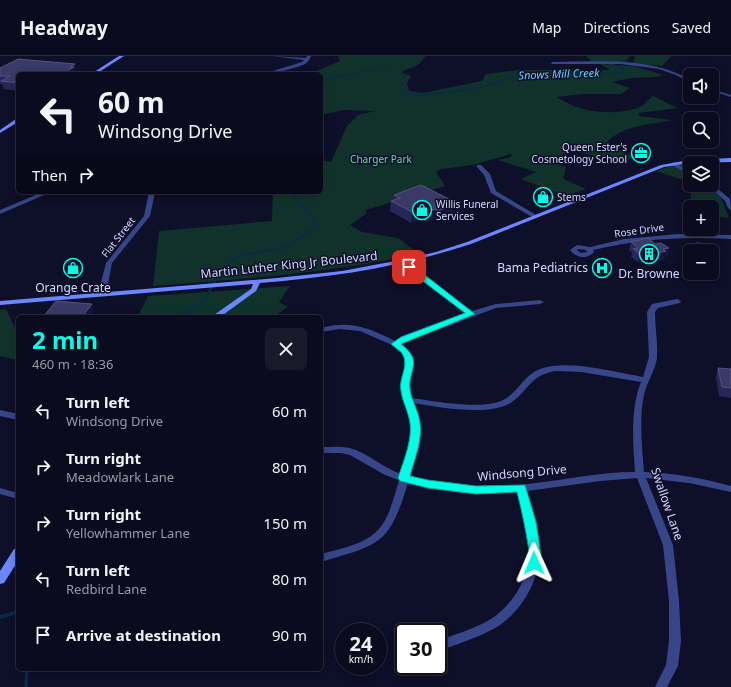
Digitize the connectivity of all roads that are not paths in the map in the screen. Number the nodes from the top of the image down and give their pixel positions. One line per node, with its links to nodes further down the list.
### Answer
1 (122, 56): 5 (main road)
2 (274, 56): 3 (street)
3 (308, 57): 6 (street)
4 (552, 63): 7 (street)
5 (96, 72)
6 (271, 72)
7 (683, 78)
8 (719, 92): 9 (street)
9 (731, 96)
10 (16, 121): 11 (main road)
11 (0, 132)
12 (731, 160): 13 (main road, Martin Luther King Jr Boulevard)
13 (674, 164): 15 (street); 21 (main road, Martin Luther King Jr Boulevard)
14 (480, 166): 21 (street)
15 (683, 169)
16 (719, 192): 19 (street)
17 (43, 194): 20 (street)
18 (152, 194): 32 (street, Flat Street)
19 (731, 208)
20 (0, 212)
21 (534, 216): 28 (main road, Martin Luther King Jr Boulevard)
22 (683, 236): 27 (street, Rose Drive)
23 (692, 236): 26 (street, Rose Drive)
24 (713, 236): 25 (street, Rose Drive)
25 (731, 238)
26 (731, 243)
27 (590, 249)
28 (404, 262): 29 (main road, Martin Luther King Jr Boulevard); 36 (street)
29 (286, 278): 30 (main road, Martin Luther King Jr Boulevard); 31 (main road)
30 (258, 281): 31 (main road); 32 (main road, Martin Luther King Jr Boulevard)
31 (254, 290): 37 (main road)
32 (102, 294): 35 (main road, Martin Luther King Jr Boulevard)
33 (677, 301): 40 (street, Swallow Lane)
34 (540, 302): 36 (street)
35 (0, 303)
36 (471, 314): 39 (street)
37 (218, 315)
38 (323, 330): 39 (street)
39 (396, 344): 41 (street)
40 (645, 380): 41 (street); 45 (street, Swallow Lane)
41 (408, 400): 46 (street)
42 (0, 413): 43 (street)
43 (16, 417)
44 (323, 450): 46 (street, Windsong Drive)
45 (640, 475): 47 (street, Windsong Drive); 48 (street, Windsong Drive); 55 (street, Swallow Lane)
46 (404, 478): 47 (street, Windsong Drive); 52 (street)
47 (521, 488): 54 (street)
48 (731, 488)
49 (0, 491): 50 (street)
50 (16, 495)
51 (16, 555): 53 (main road)
52 (323, 557)
53 (0, 580)
54 (447, 643)
55 (661, 687)

